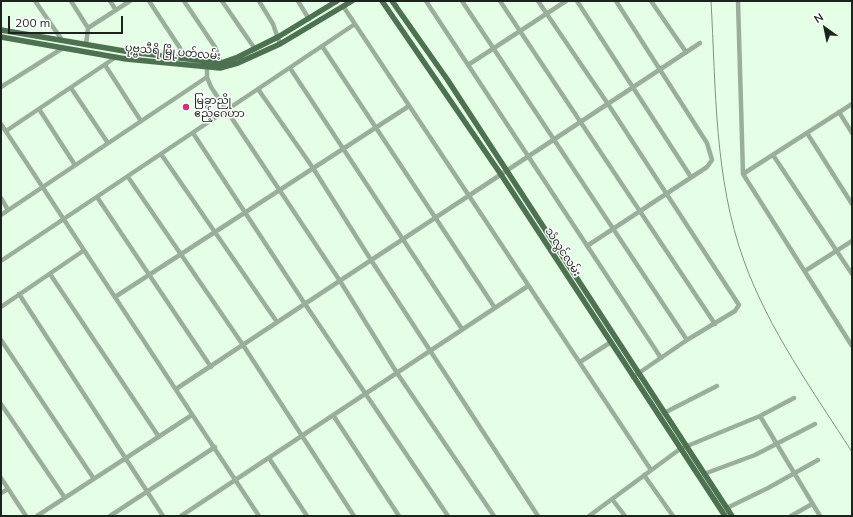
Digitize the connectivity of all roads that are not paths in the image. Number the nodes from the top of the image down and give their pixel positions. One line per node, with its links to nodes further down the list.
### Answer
1 (35, 1): 33 (street)
2 (71, 1): 28 (street)
3 (110, 1): 24 (street)
4 (130, 1): 24 (street)
5 (149, 1): 44 (street)
6 (184, 1): 46 (street)
7 (222, 1): 39 (street)
8 (259, 1): 32 (street)
9 (298, 1): 26 (street)
10 (337, 1): 26 (main road, ပုဗ္ဗသီရိ မြို့ပတ်လမ်း)
11 (352, 1): 23 (main road, ပုဗ္ဗသီရိ မြို့ပတ်လမ်း)
12 (382, 1): 80 (main road, သံလွင်လမ်း)
13 (392, 1): 79 (main road, သံလွင်လမ်း)
14 (426, 1): 48 (street)
15 (462, 1): 40 (street)
16 (500, 1): 30 (street)
17 (538, 1): 25 (street)
18 (566, 1): 25 (street)
19 (577, 1): 53 (street)
20 (616, 1): 51 (street)
21 (651, 1): 42 (street)
22 (738, 1): 81 (street)
23 (343, 6): 27 (street); 35 (main road, ပုဗ္ဗသီရိ မြို့ပတ်လမ်း)
24 (116, 10): 28 (street)
25 (547, 15): 30 (street); 57 (street)
26 (309, 18): 32 (main road, ပုဗ္ဗသီရိ မြို့ပတ်လမ်း)
27 (355, 24): 37 (street); 59 (street)
28 (88, 28): 36 (street)
29 (1, 30): 33 (main road, ပုဗ္ဗသီရိ မြို့ပတ်လမ်း)
30 (520, 32): 40 (street); 64 (street)
31 (1, 37): 38 (main road, ပုဗ္ဗသီရိ မြို့ပတ်လမ်း)
32 (278, 38): 35 (street); 39 (main road, ပုဗ္ဗသီရိ မြို့ပတ်လမ်း)
33 (62, 40): 36 (main road, ပုဗ္ဗသီရိ မြို့ပတ်လမ်း)
34 (700, 43): 42 (street)
35 (280, 44): 49 (main road, ပုဗ္ဗသီရိ မြို့ပတ်လမ်း)
36 (86, 45): 41 (main road, ပုဗ္ဗသီရိ မြို့ပတ်လမ်း)
37 (322, 46): 50 (street); 66 (street)
38 (63, 48): 43 (main road, ပုဗ္ဗသီရိ မြို့ပတ်လမ်း); 54 (street)
39 (255, 49): 46 (main road, ပုဗ္ဗသီရိ မြို့ပတ်လမ်း)
40 (494, 49): 48 (street); 71 (street)
41 (126, 52): 44 (main road, ပုဗ္ဗသီရိ မြို့ပတ်လမ်း); 45 (main road)
42 (686, 52): 51 (street)
43 (116, 57): 45 (main road, ပုဗ္ဗသီရိ မြို့ပတ်လမ်း); 47 (street)
44 (179, 58): 46 (main road, ပုဗ္ဗသီရိ မြို့ပတ်လမ်း)
45 (126, 59): 49 (main road, ပုဗ္ဗသီရိ မြို့ပတ်လမ်း)
46 (221, 63)
47 (105, 65): 55 (street); 63 (street)
48 (468, 65): 76 (street)
49 (207, 68): 52 (street)
50 (290, 68): 56 (street); 73 (street)
51 (660, 69): 53 (street); 83 (street)
52 (207, 77): 61 (street); 63 (street)
53 (634, 86): 57 (street); 83 (street)
54 (1, 87)
55 (71, 88): 60 (street); 72 (street)
56 (258, 89): 61 (street); 78 (street)
57 (608, 104): 64 (street); 86 (street)
58 (852, 104): 62 (street)
59 (409, 106): 66 (street); 87 (street)
60 (39, 109): 67 (street); 77 (street)
61 (226, 110): 68 (street); 85 (street)
62 (839, 112): 69 (street); 70 (street)
63 (141, 122): 72 (street)
64 (579, 122): 71 (street); 93 (street)
65 (1, 124): 67 (street)
66 (375, 128): 73 (street); 95 (street)
67 (6, 131): 84 (street)
68 (193, 133): 74 (street); 92 (street)
69 (807, 133): 75 (street); 90 (street)
70 (852, 133)
71 (554, 139): 76 (street); 97 (street)
72 (108, 144): 77 (street)
73 (344, 148): 78 (street); 99 (street)
74 (161, 154): 82 (street); 98 (street)
75 (773, 155): 81 (street); 103 (street)
76 (528, 156): 79 (street); 101 (street)
77 (75, 165): 84 (street)
78 (313, 168): 85 (street); 105 (street)
79 (506, 170): 80 (street); 131 (main road, သံလွင်လမ်း)
80 (500, 173): 87 (street); 123 (main road, သံလွင်လမ်း)
81 (743, 174): 107 (street)
82 (128, 176): 88 (street); 104 (street)
83 (691, 177): 86 (street)
84 (42, 188): 91 (street); 96 (street)
85 (280, 190): 92 (street); 111 (street)
86 (667, 194): 93 (street); 119 (street)
87 (469, 196): 95 (street); 112 (street)
88 (97, 197): 96 (street); 110 (street)
89 (1, 198): 91 (street)
90 (852, 204)
91 (8, 210): 94 (street)
92 (245, 212): 98 (street); 115 (street)
93 (639, 212): 97 (street); 119 (street)
94 (1, 214)
95 (436, 217): 99 (street); 117 (street)
96 (63, 220): 102 (street); 106 (street)
97 (614, 230): 101 (street); 122 (street)
98 (214, 232): 104 (street); 118 (street)
99 (404, 238): 105 (street); 120 (street)
100 (852, 240): 103 (street)
101 (587, 246): 127 (street)
102 (83, 251): 108 (street); 114 (street)
103 (837, 251): 107 (street); 109 (street)
104 (180, 254): 110 (street); 124 (street)
105 (371, 260): 111 (street); 126 (street)
106 (1, 261)
107 (805, 270): 125 (street)
108 (50, 274): 113 (street); 144 (street)
109 (852, 274)
110 (149, 275): 114 (street); 129 (street)
111 (340, 281): 115 (street); 130 (street)
112 (528, 286): 117 (street); 128 (street)
113 (20, 294): 116 (street); 150 (street)
114 (115, 297): 134 (street)
115 (305, 304): 118 (street); 135 (street)
116 (1, 307)
117 (495, 308): 120 (street)
118 (277, 322): 124 (street)
119 (715, 324): 122 (street)
120 (462, 329): 126 (street)
121 (1, 340): 157 (street)
122 (687, 340): 127 (street)
123 (611, 342): 128 (street); 132 (main road, သံလွင်လမ်း)
124 (243, 345): 129 (street); 143 (street)
125 (852, 346)
126 (430, 351): 130 (street); 177 (street)
127 (661, 358): 131 (street)
128 (580, 362): 152 (street)
129 (211, 366): 134 (street)
130 (397, 373): 135 (street); 176 (street)
131 (638, 373): 132 (street); 138 (main road, သံလွင်လမ်း)
132 (633, 377): 148 (main road, သံလွင်လမ်း)
133 (717, 386): 138 (street)
134 (176, 389): 139 (street)
135 (365, 394): 140 (street); 175 (street)
136 (794, 398): 141 (street)
137 (1, 404): 162 (street)
138 (664, 413): 147 (main road, သံလွင်လမ်း)
139 (192, 415): 144 (street); 146 (street)
140 (332, 415): 143 (street); 174 (street)
141 (760, 416): 145 (street); 147 (street)
142 (814, 424): 145 (street)
143 (301, 436): 149 (street); 173 (street)
144 (159, 437): 150 (street)
145 (776, 444): 153 (street); 154 (street)
146 (215, 447): 158 (street); 160 (street)
147 (687, 447): 148 (street); 154 (main road, သံလွင်လမ်း)
148 (680, 449): 152 (street); 181 (main road, သံလွင်လမ်း)
149 (269, 458): 158 (street); 172 (street)
150 (126, 459): 157 (street); 160 (street)
151 (818, 460): 153 (street)
152 (651, 470): 155 (street)
153 (794, 472): 164 (street); 165 (street)
154 (704, 474): 165 (main road, သံလွင်လမ်း)
155 (644, 475): 163 (street); 180 (street)
156 (1, 478): 159 (street)
157 (94, 479): 162 (street)
158 (235, 480): 170 (street); 171 (street)
159 (8, 489): 161 (street); 166 (street)
160 (147, 492): 168 (street); 169 (street)
161 (1, 494)
162 (65, 498): 167 (street)
163 (612, 499): 178 (street); 179 (street)
164 (812, 504): 183 (street); 184 (street)
165 (727, 508): 182 (main road, သံလွင်လမ်း)
166 (26, 516)
167 (37, 516)
168 (110, 516)
169 (163, 516)
170 (181, 516)
171 (259, 516)
172 (307, 516)
173 (354, 516)
174 (400, 516)
175 (448, 516)
176 (494, 516)
177 (538, 516)
178 (589, 516)
179 (624, 516)
180 (673, 516)
181 (725, 516)
182 (732, 516)
183 (792, 516)
184 (820, 516)

